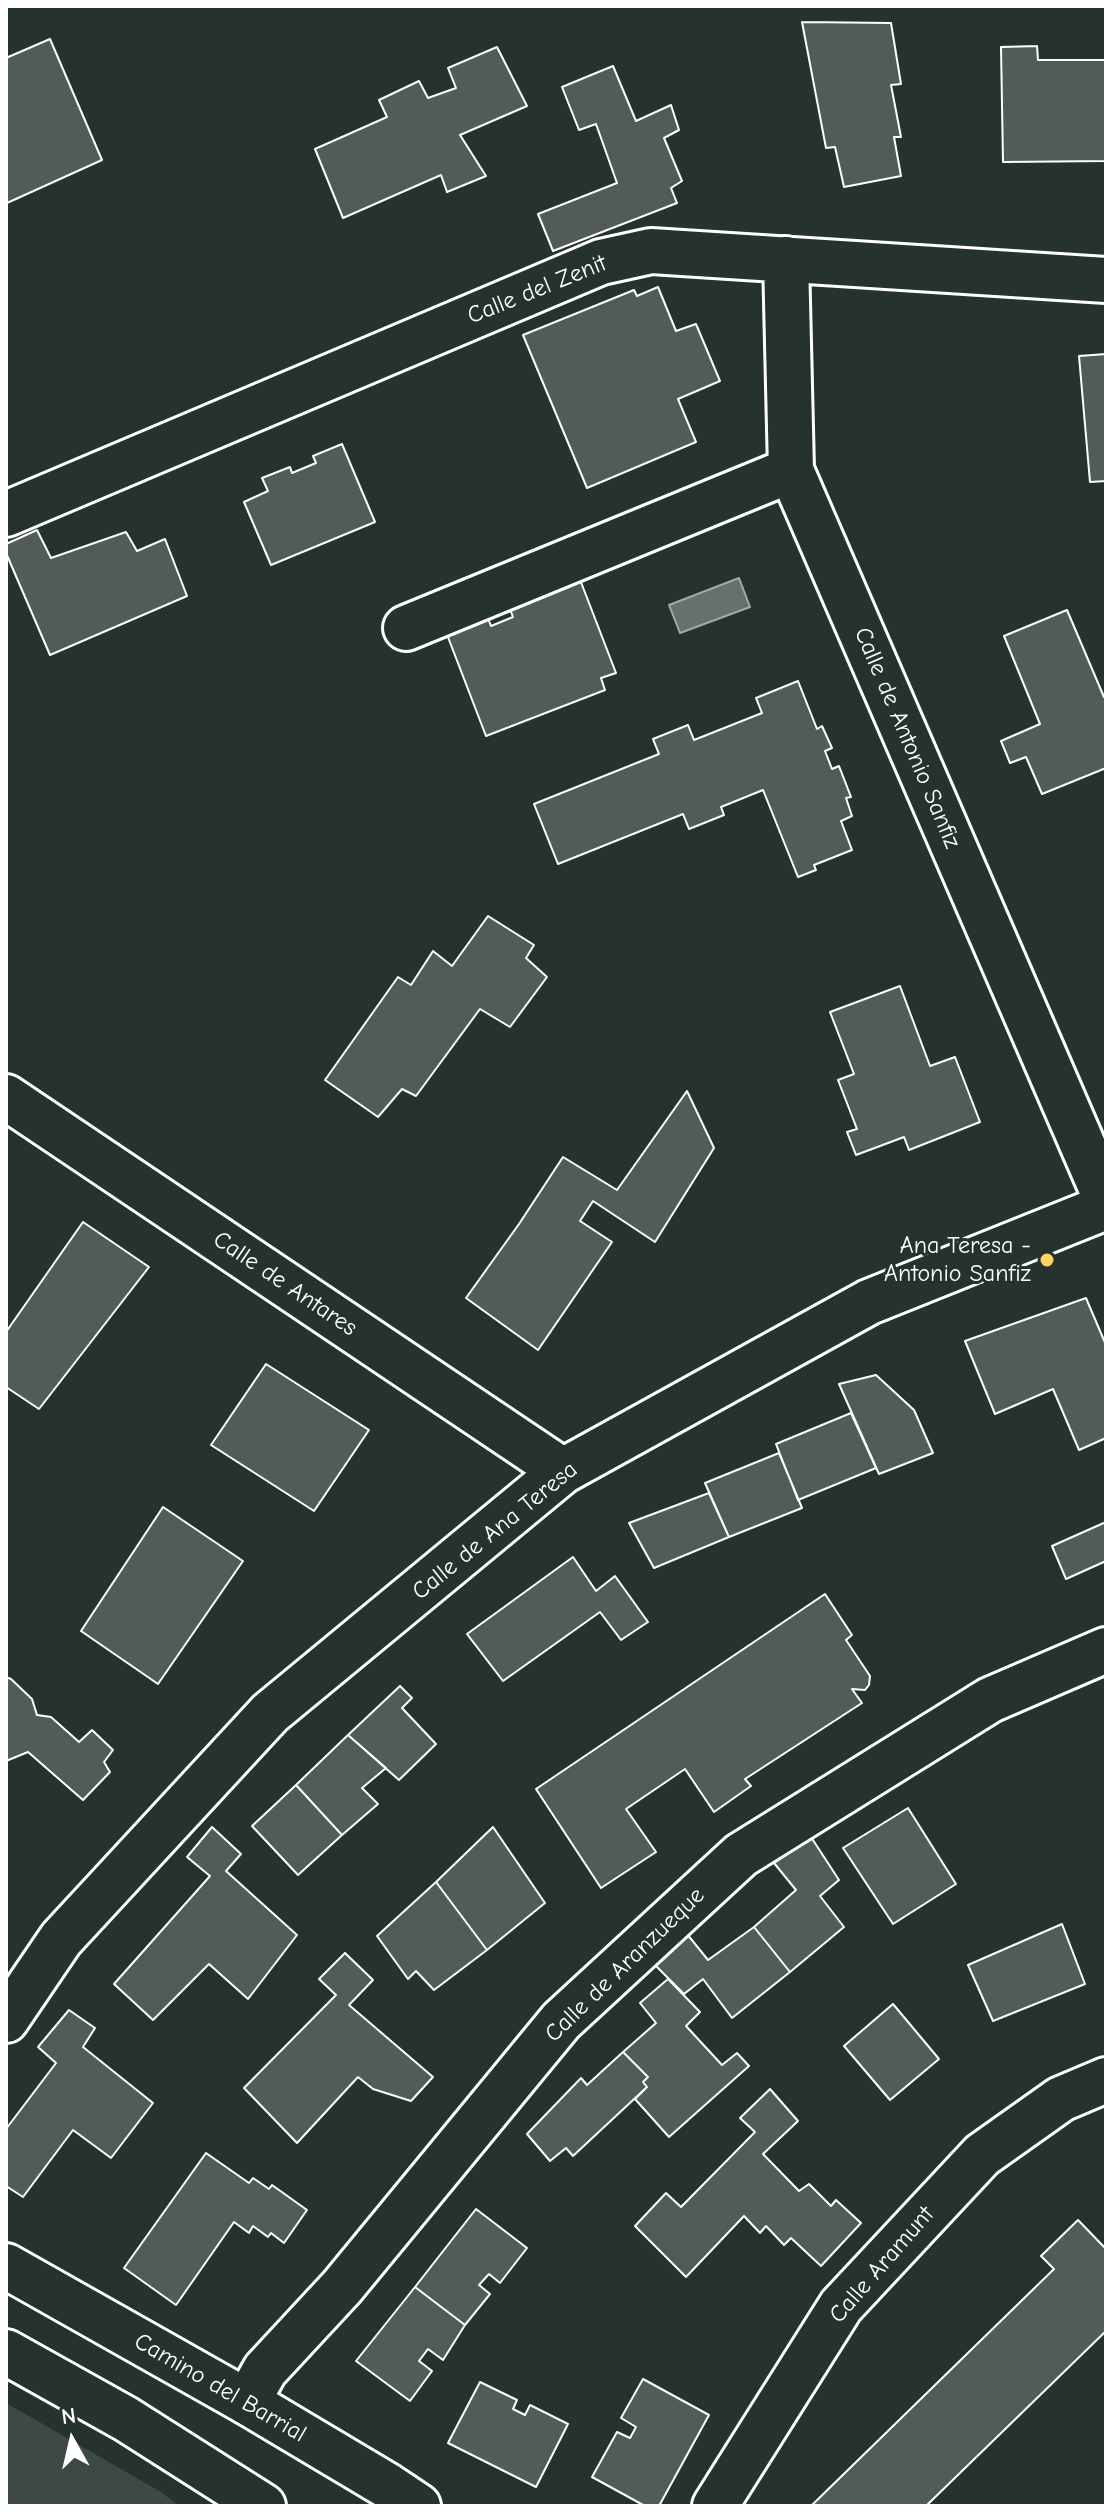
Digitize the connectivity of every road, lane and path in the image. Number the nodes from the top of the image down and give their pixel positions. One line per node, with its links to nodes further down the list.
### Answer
1 (786, 259): 2 (street, Calle del Zenit); 3 (street, Calle de Antonio Sanfiz); 4 (street, Calle del Zenit)
2 (1106, 280)
3 (791, 470): 5 (street); 7 (street, Calle de Antonio Sanfiz)
4 (6, 514)
5 (406, 628)
6 (6, 1097): 9 (street, Calle de Antares)
7 (1106, 1199)
8 (1106, 1207): 9 (street, Calle de Ana Teresa)
9 (563, 1471): 11 (street, Calle de Ana Teresa)
10 (1106, 1650): 15 (street, Calle de Aranzueque)
11 (6, 2020)
12 (1106, 2080): 19 (street, Calle Aramunt)
13 (6, 2266): 15 (street, Camino del Barrial)
14 (6, 2352): 17 (street)
15 (247, 2402): 16 (street, Camino del Barrial)
16 (403, 2496): 18 (street, Camino del Barrial)
17 (263, 2506)
18 (437, 2506)
19 (715, 2506)

